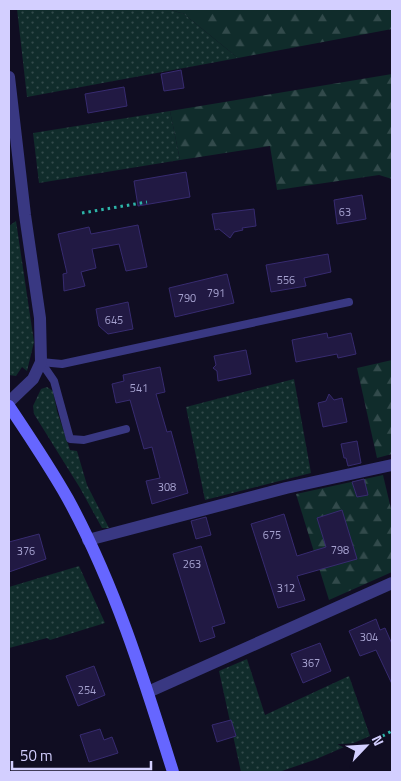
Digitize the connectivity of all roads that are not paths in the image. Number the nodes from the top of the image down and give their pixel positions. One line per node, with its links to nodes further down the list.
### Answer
1 (9, 77): 3 (street)
2 (349, 302): 3 (lane)
3 (40, 362): 4 (street); 5 (lane)
4 (9, 404): 7 (street)
5 (126, 429)
6 (392, 465): 7 (street)
7 (88, 540): 9 (street)
8 (392, 584): 9 (street)
9 (148, 692): 10 (street)
10 (174, 772)

